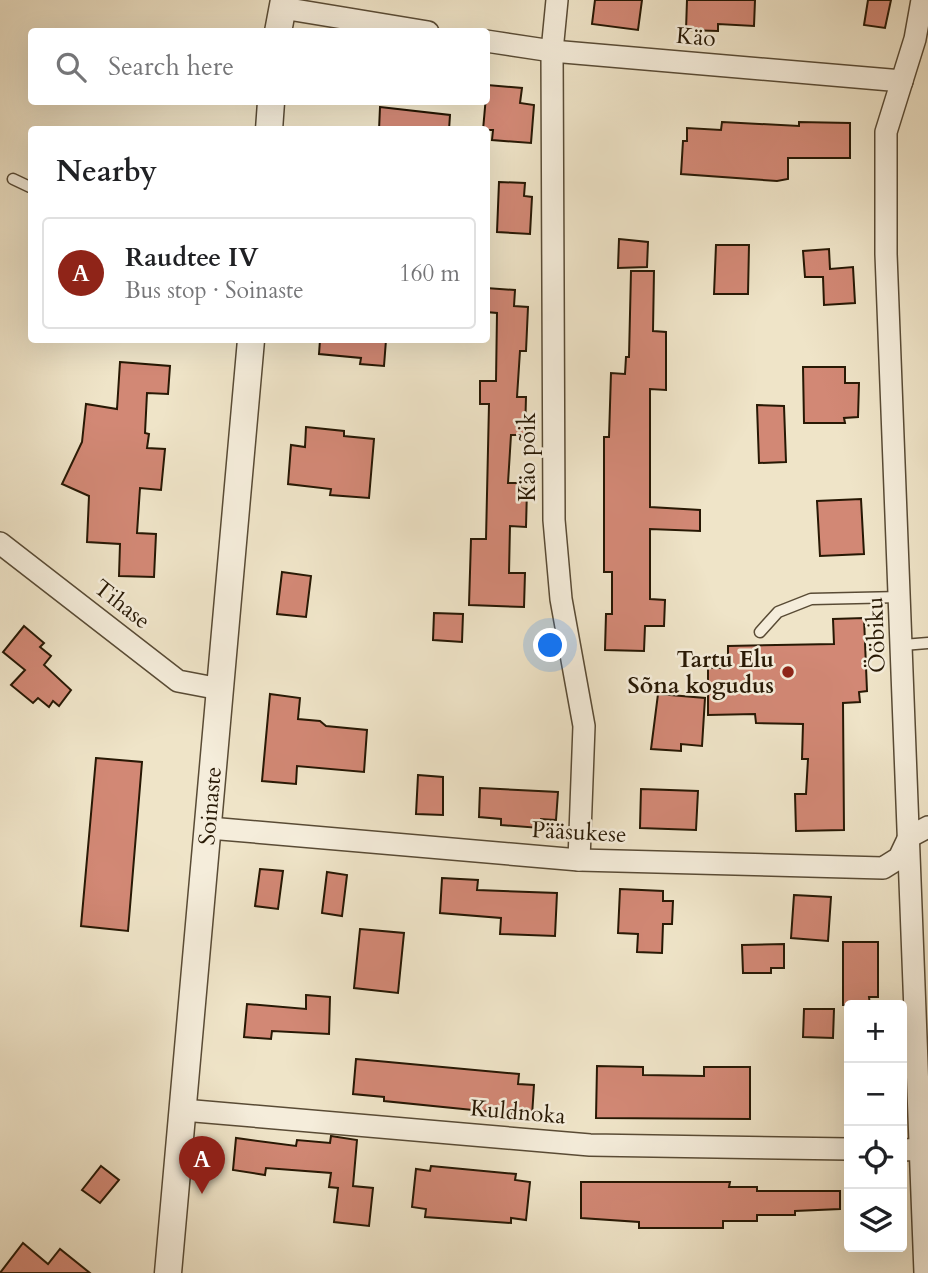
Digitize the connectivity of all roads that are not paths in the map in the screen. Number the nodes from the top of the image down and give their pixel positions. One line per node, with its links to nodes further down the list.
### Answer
1 (557, 0): 6 (street, Käo põik)
2 (922, 0): 7 (street, Ööbiku)
3 (281, 13): 4 (street)
4 (397, 28)
5 (490, 42): 6 (street, Käo)
6 (552, 51): 7 (street, Käo); 21 (street, Käo põik)
7 (902, 81): 14 (street, Ööbiku)
8 (271, 105): 9 (street)
9 (269, 126)
10 (13, 179): 11 (lane)
11 (28, 186)
12 (251, 343): 18 (street, Soinaste)
13 (0, 543): 18 (street, Tihase)
14 (901, 597): 15 (lane); 17 (street, Ööbiku)
15 (760, 632)
16 (928, 643): 17 (lane)
17 (903, 645): 20 (street, Ööbiku)
18 (220, 689): 19 (street, Soinaste)
19 (209, 828): 21 (street, Pääsukese); 22 (street, Soinaste)
20 (919, 832): 21 (street, Pääsukese); 24 (street, Ööbiku)
21 (579, 860)
22 (183, 1110): 23 (street, Kuldnoka); 25 (street, Soinaste)
23 (844, 1149)
24 (917, 1149): 26 (street, Ööbiku)
25 (168, 1273)
26 (925, 1273)

